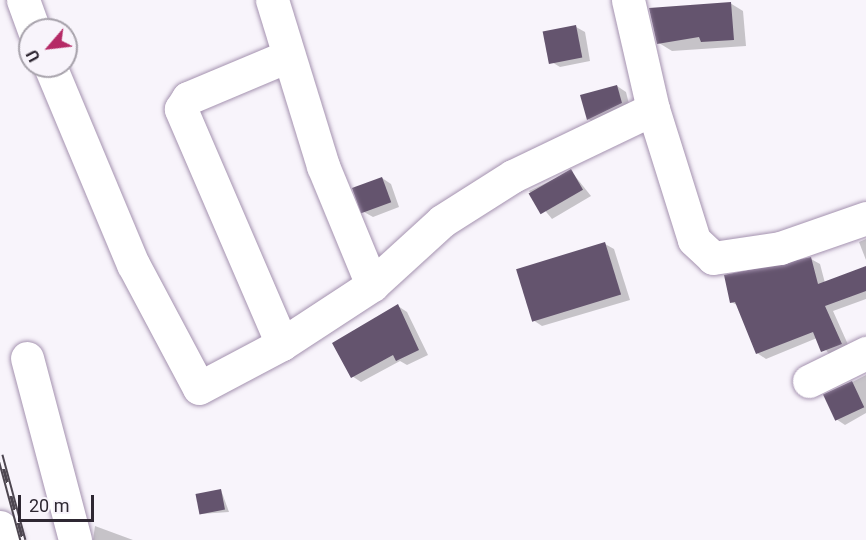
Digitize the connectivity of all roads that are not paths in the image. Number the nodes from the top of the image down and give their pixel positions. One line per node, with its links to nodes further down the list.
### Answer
1 (23, 0): 4 (street)
2 (272, 0): 5 (street)
3 (628, 0): 7 (street)
4 (30, 18)
5 (288, 57): 9 (street); 10 (street)
6 (55, 78): 10 (street)
7 (653, 109): 8 (street); 9 (street)
8 (866, 218)
9 (372, 285): 10 (street)
10 (282, 344)
11 (866, 353): 13 (street)
12 (27, 358): 16 (street)
13 (809, 381)
14 (0, 527): 15 (street)
15 (7, 540)
16 (75, 540)

